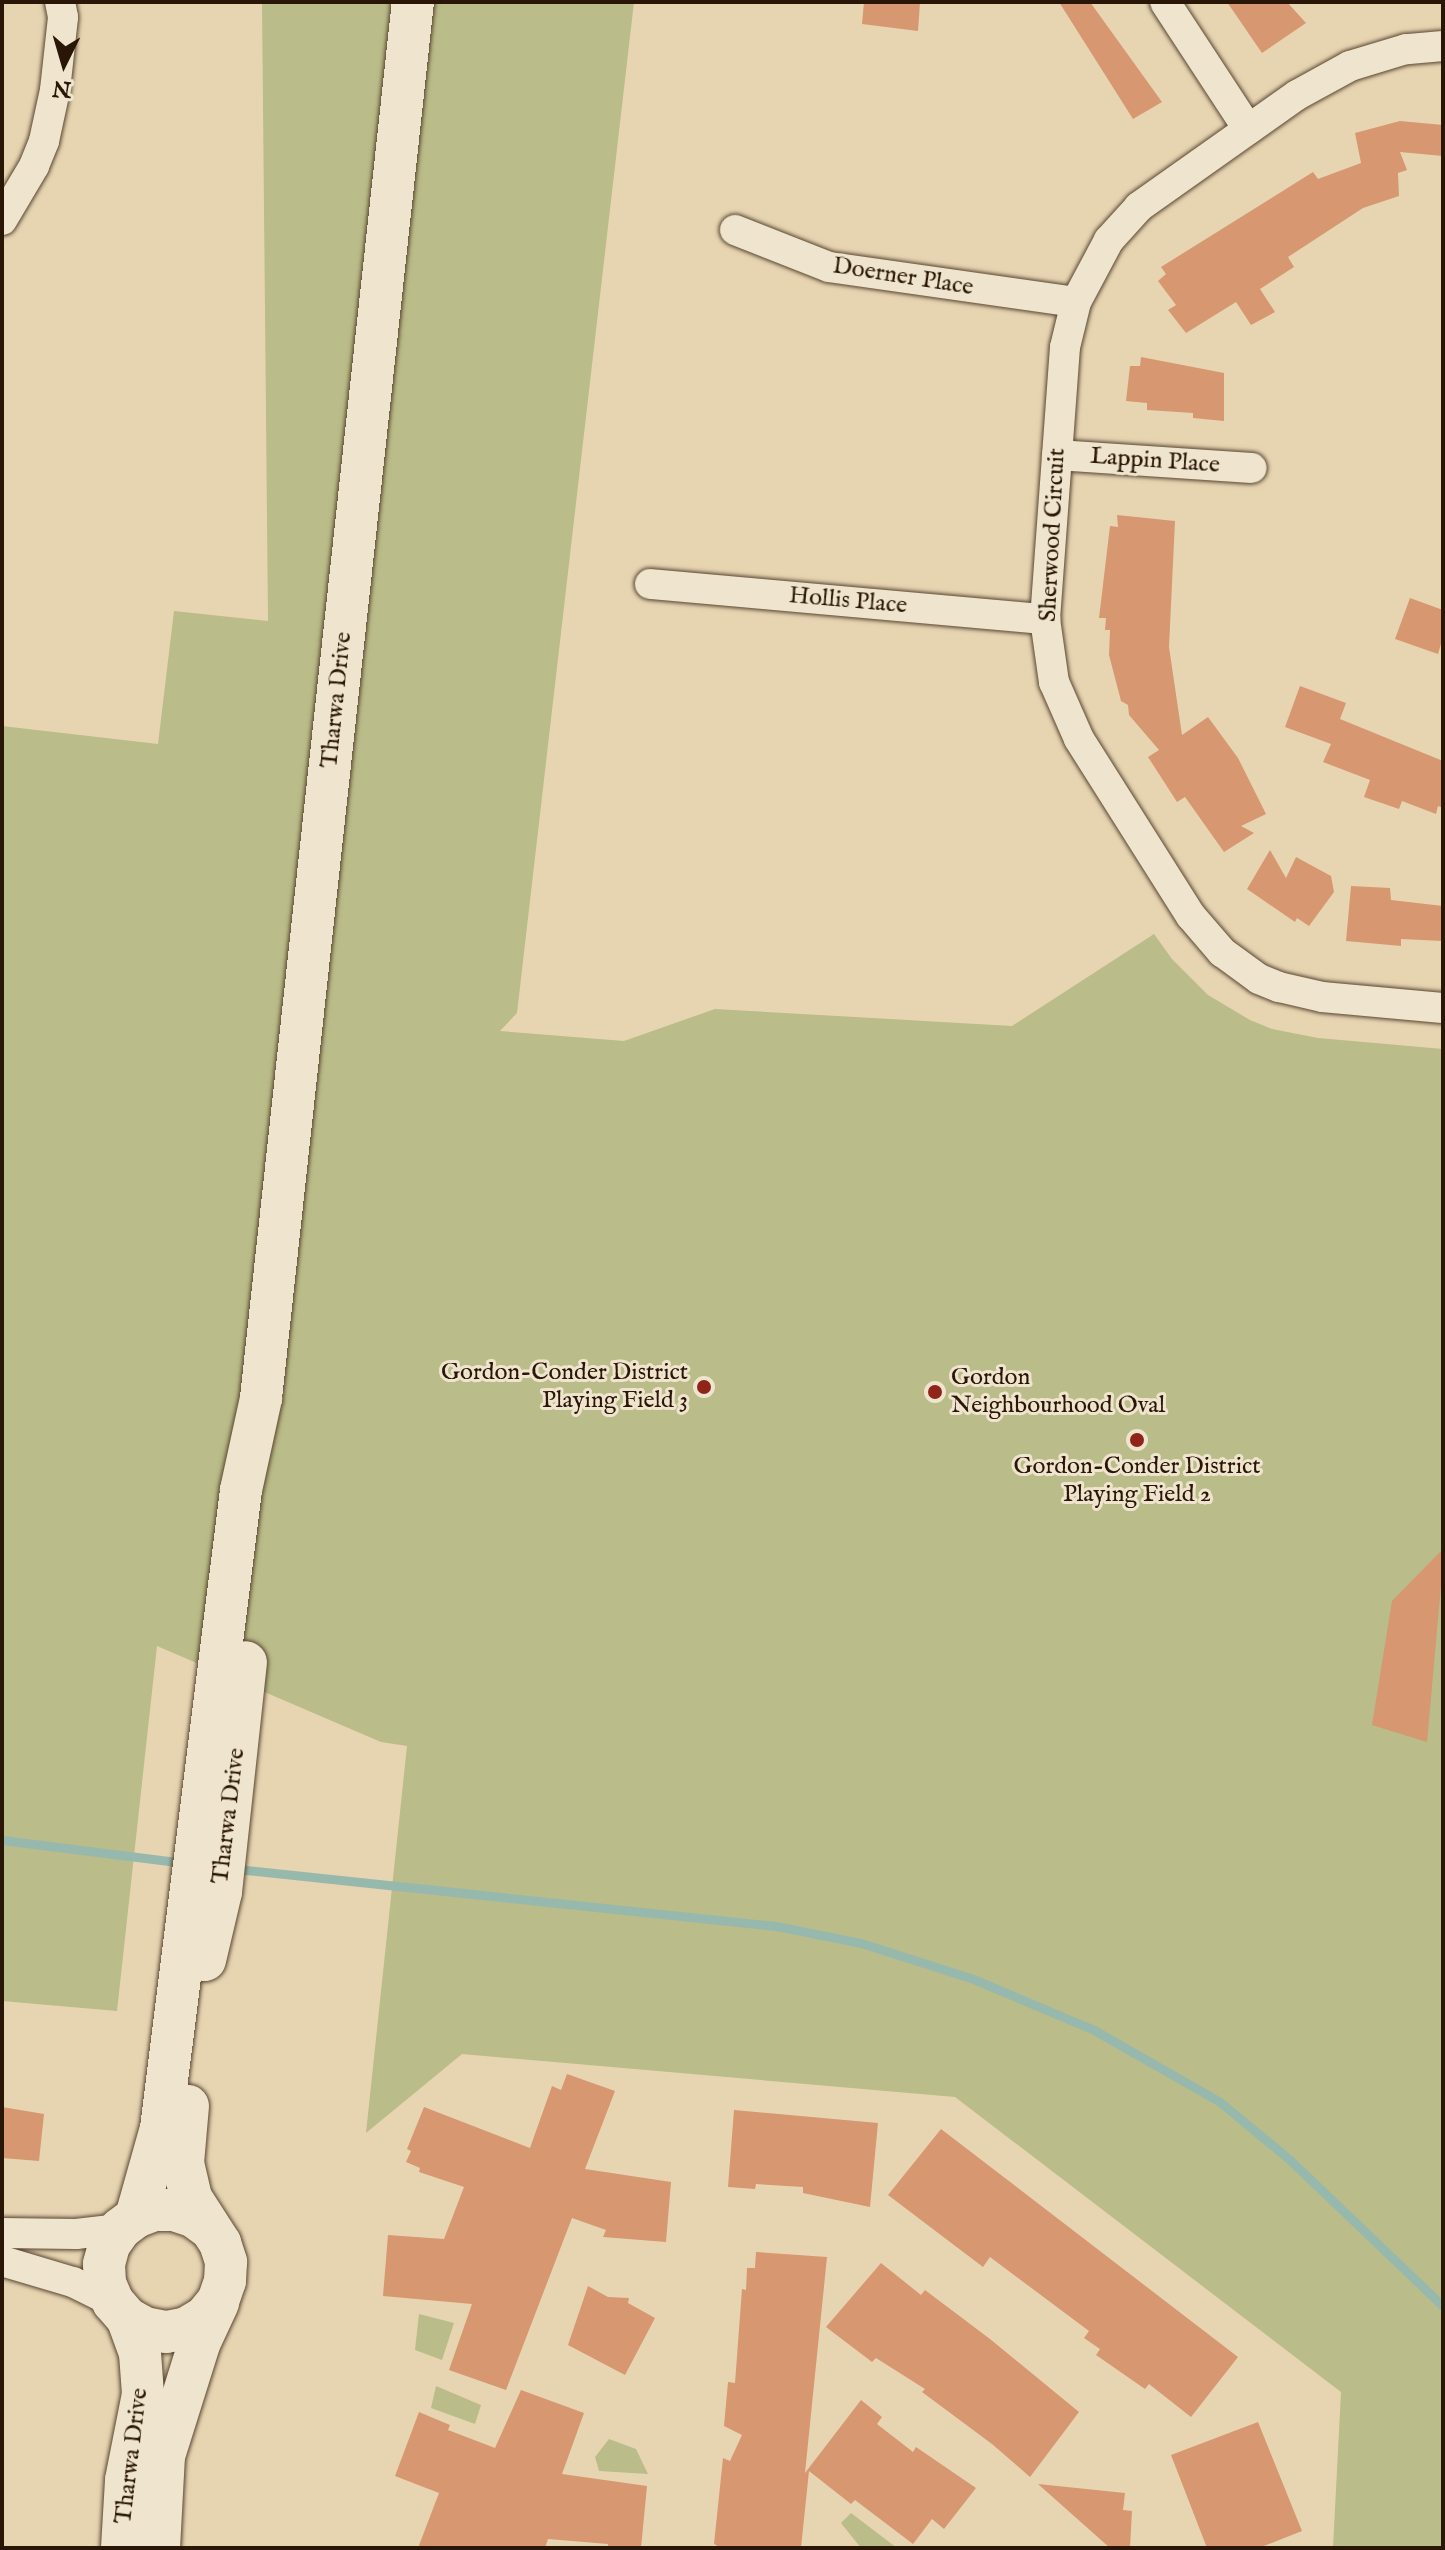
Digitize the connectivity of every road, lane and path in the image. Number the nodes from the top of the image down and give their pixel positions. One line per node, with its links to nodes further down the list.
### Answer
1 (60, 2): 6 (street)
2 (413, 2): 14 (main road, Tharwa Drive)
3 (1165, 2): 5 (street)
4 (1443, 46): 5 (street, Sherwood Circuit)
5 (1248, 129): 8 (street, Sherwood Circuit)
6 (2, 220)
7 (735, 230): 8 (street, Doerner Place)
8 (1076, 302): 9 (street, Sherwood Circuit)
9 (1057, 455): 10 (street, Lappin Place); 12 (street, Sherwood Circuit)
10 (1252, 468)
11 (650, 584): 12 (street, Hollis Place)
12 (1045, 619): 13 (street, Sherwood Circuit)
13 (1443, 1008)
14 (196, 1937): 15 (main road, Tharwa Drive); 16 (main road, Tharwa Drive)
15 (128, 2223): 16 (main road); 17 (street); 20 (main road)
16 (208, 2227): 19 (main road)
17 (2, 2233)
18 (2, 2261): 20 (street)
19 (218, 2301): 20 (main road); 22 (main road, Tharwa Drive)
20 (120, 2310): 21 (main road, Tharwa Drive)
21 (122, 2548)
22 (159, 2548)

